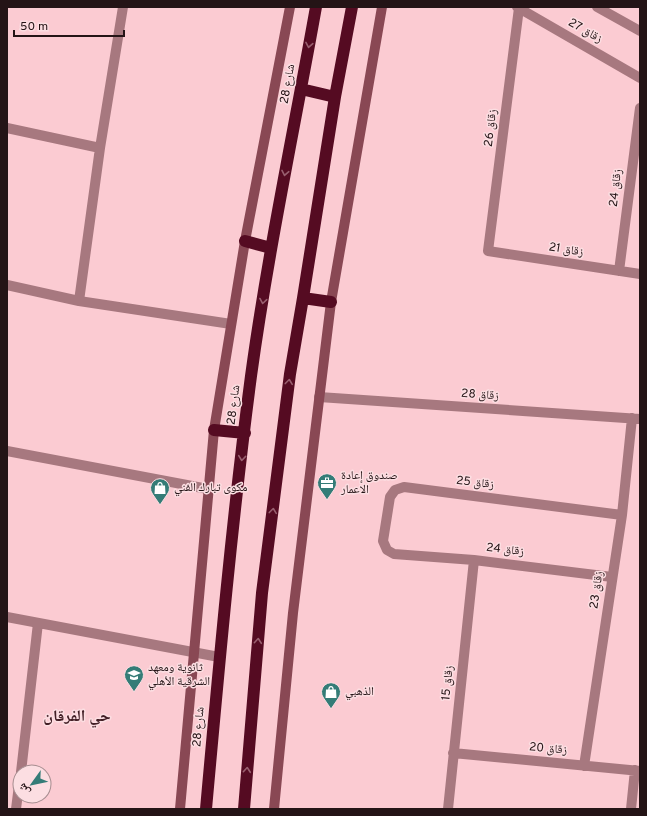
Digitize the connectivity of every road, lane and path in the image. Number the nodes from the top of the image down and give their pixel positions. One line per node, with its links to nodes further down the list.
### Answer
1 (123, 7): 14 (street)
2 (290, 7): 15 (main road)
3 (316, 7): 10 (highway, شارع 28, one-way to 10)
4 (352, 7): 11 (highway)
5 (382, 7): 23 (main road)
6 (597, 7): 8 (street)
7 (518, 8): 9 (street, زقاق 27); 17 (street, زقاق 26)
8 (640, 31)
9 (640, 78)
10 (301, 89): 11 (highway); 16 (highway, شارع 28, one-way to 16)
11 (335, 97): 21 (highway)
12 (640, 108): 18 (street, زقاق 24)
13 (7, 128): 14 (street)
14 (100, 148): 22 (street)
15 (245, 241): 16 (highway); 24 (main road)
16 (271, 248): 28 (highway, شارع 28, one-way to 28)
17 (488, 251): 18 (street, زقاق 21)
18 (619, 271): 19 (street, زقاق 21)
19 (640, 274)
20 (7, 285): 22 (street)
21 (304, 298): 23 (highway); 45 (highway, one-way to 21)
22 (80, 301): 24 (street)
23 (331, 302): 25 (main road)
24 (231, 324): 27 (main road)
25 (319, 397): 26 (street, زقاق 28); 46 (main road)
26 (636, 418): 31 (street, زقاق 23)
27 (214, 430): 28 (highway); 30 (main road)
28 (245, 433): 38 (highway, شارع 28, one-way to 38)
29 (7, 451): 30 (street)
30 (208, 489): 37 (main road)
31 (622, 514): 32 (street, زقاق 25); 34 (street, زقاق 23)
32 (394, 554): 33 (street, زقاق 24)
33 (474, 560): 34 (street, زقاق 24); 39 (street, زقاق 15)
34 (612, 577): 41 (street, زقاق 23)
35 (7, 617): 36 (street)
36 (38, 623): 37 (street); 40 (street)
37 (193, 652): 38 (street); 43 (main road)
38 (220, 657): 44 (highway, شارع 28)
39 (453, 754): 41 (street, زقاق 20); 47 (street, زقاق 15)
40 (22, 764)
41 (584, 766): 42 (street, زقاق 20)
42 (637, 770): 48 (street)
43 (180, 809)
44 (206, 809)
45 (244, 809)
46 (274, 809)
47 (448, 809)
48 (631, 809)

